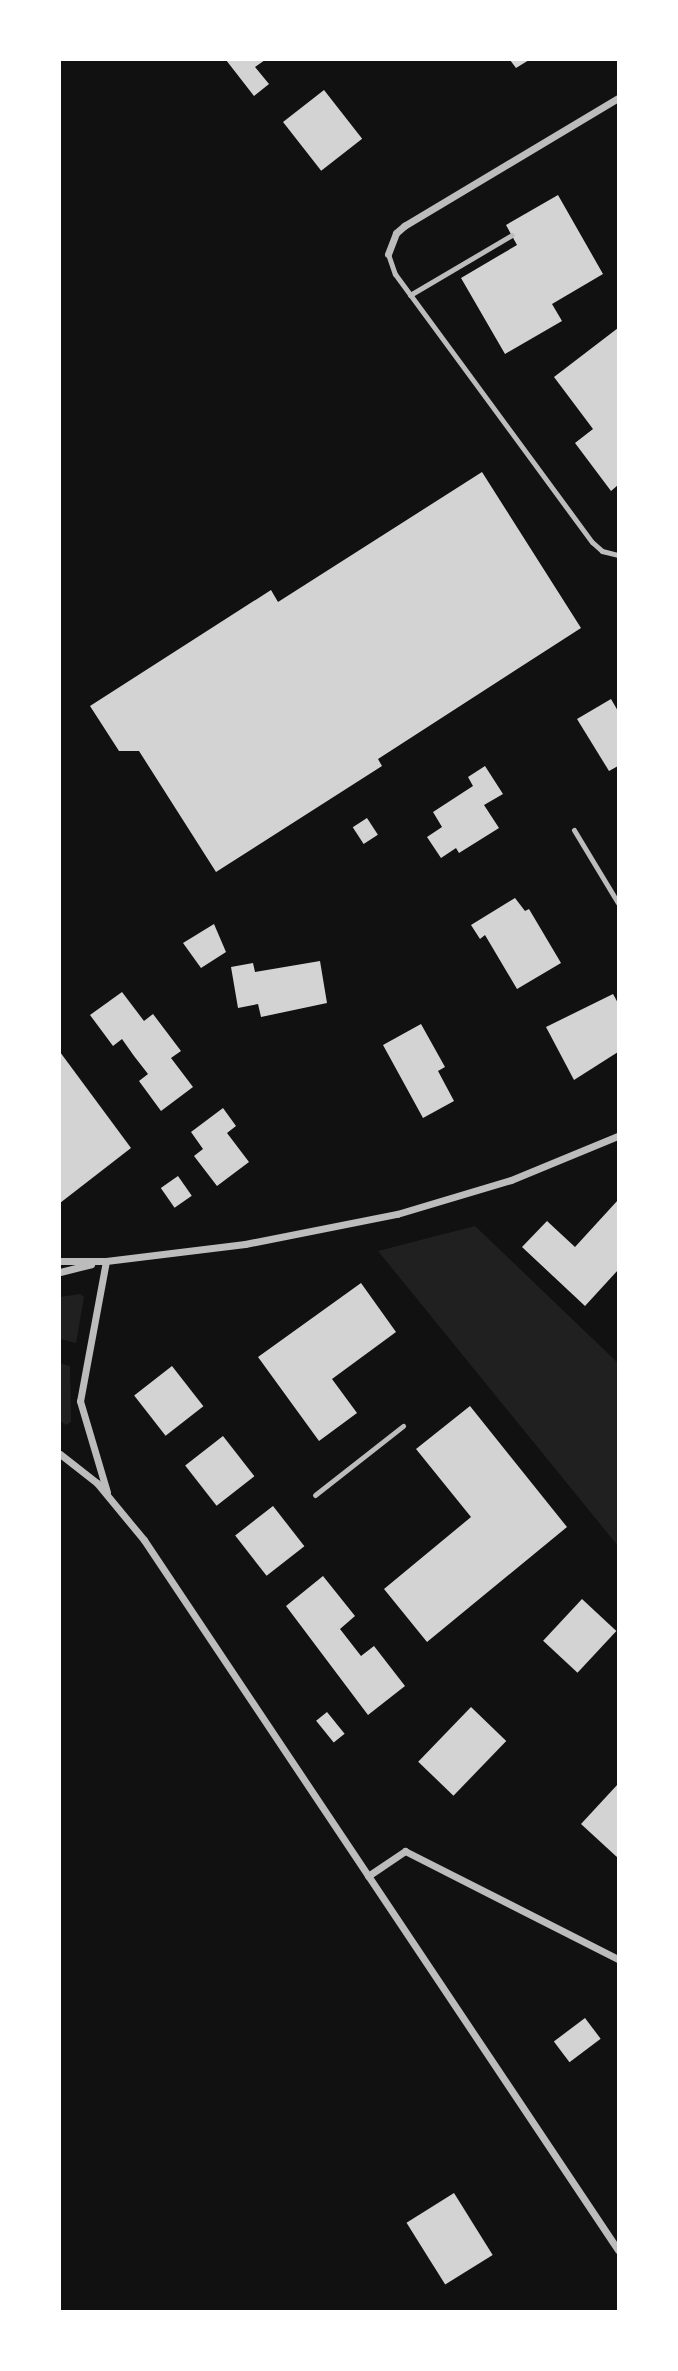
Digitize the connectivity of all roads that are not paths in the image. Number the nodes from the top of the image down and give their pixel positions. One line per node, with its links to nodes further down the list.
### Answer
1 (618, 99): 3 (street)
2 (512, 235): 4 (lane)
3 (388, 254): 4 (lane)
4 (410, 295): 5 (lane)
5 (618, 555)
6 (574, 830): 7 (lane)
7 (618, 904)
8 (618, 1136): 10 (street)
9 (60, 1261): 10 (street)
10 (106, 1261): 11 (street); 14 (street)
11 (60, 1272)
12 (403, 1426): 15 (lane)
13 (60, 1454): 14 (street)
14 (108, 1495): 16 (street)
15 (315, 1495)
16 (368, 1876): 17 (street); 18 (street)
17 (618, 1959)
18 (618, 2250)

